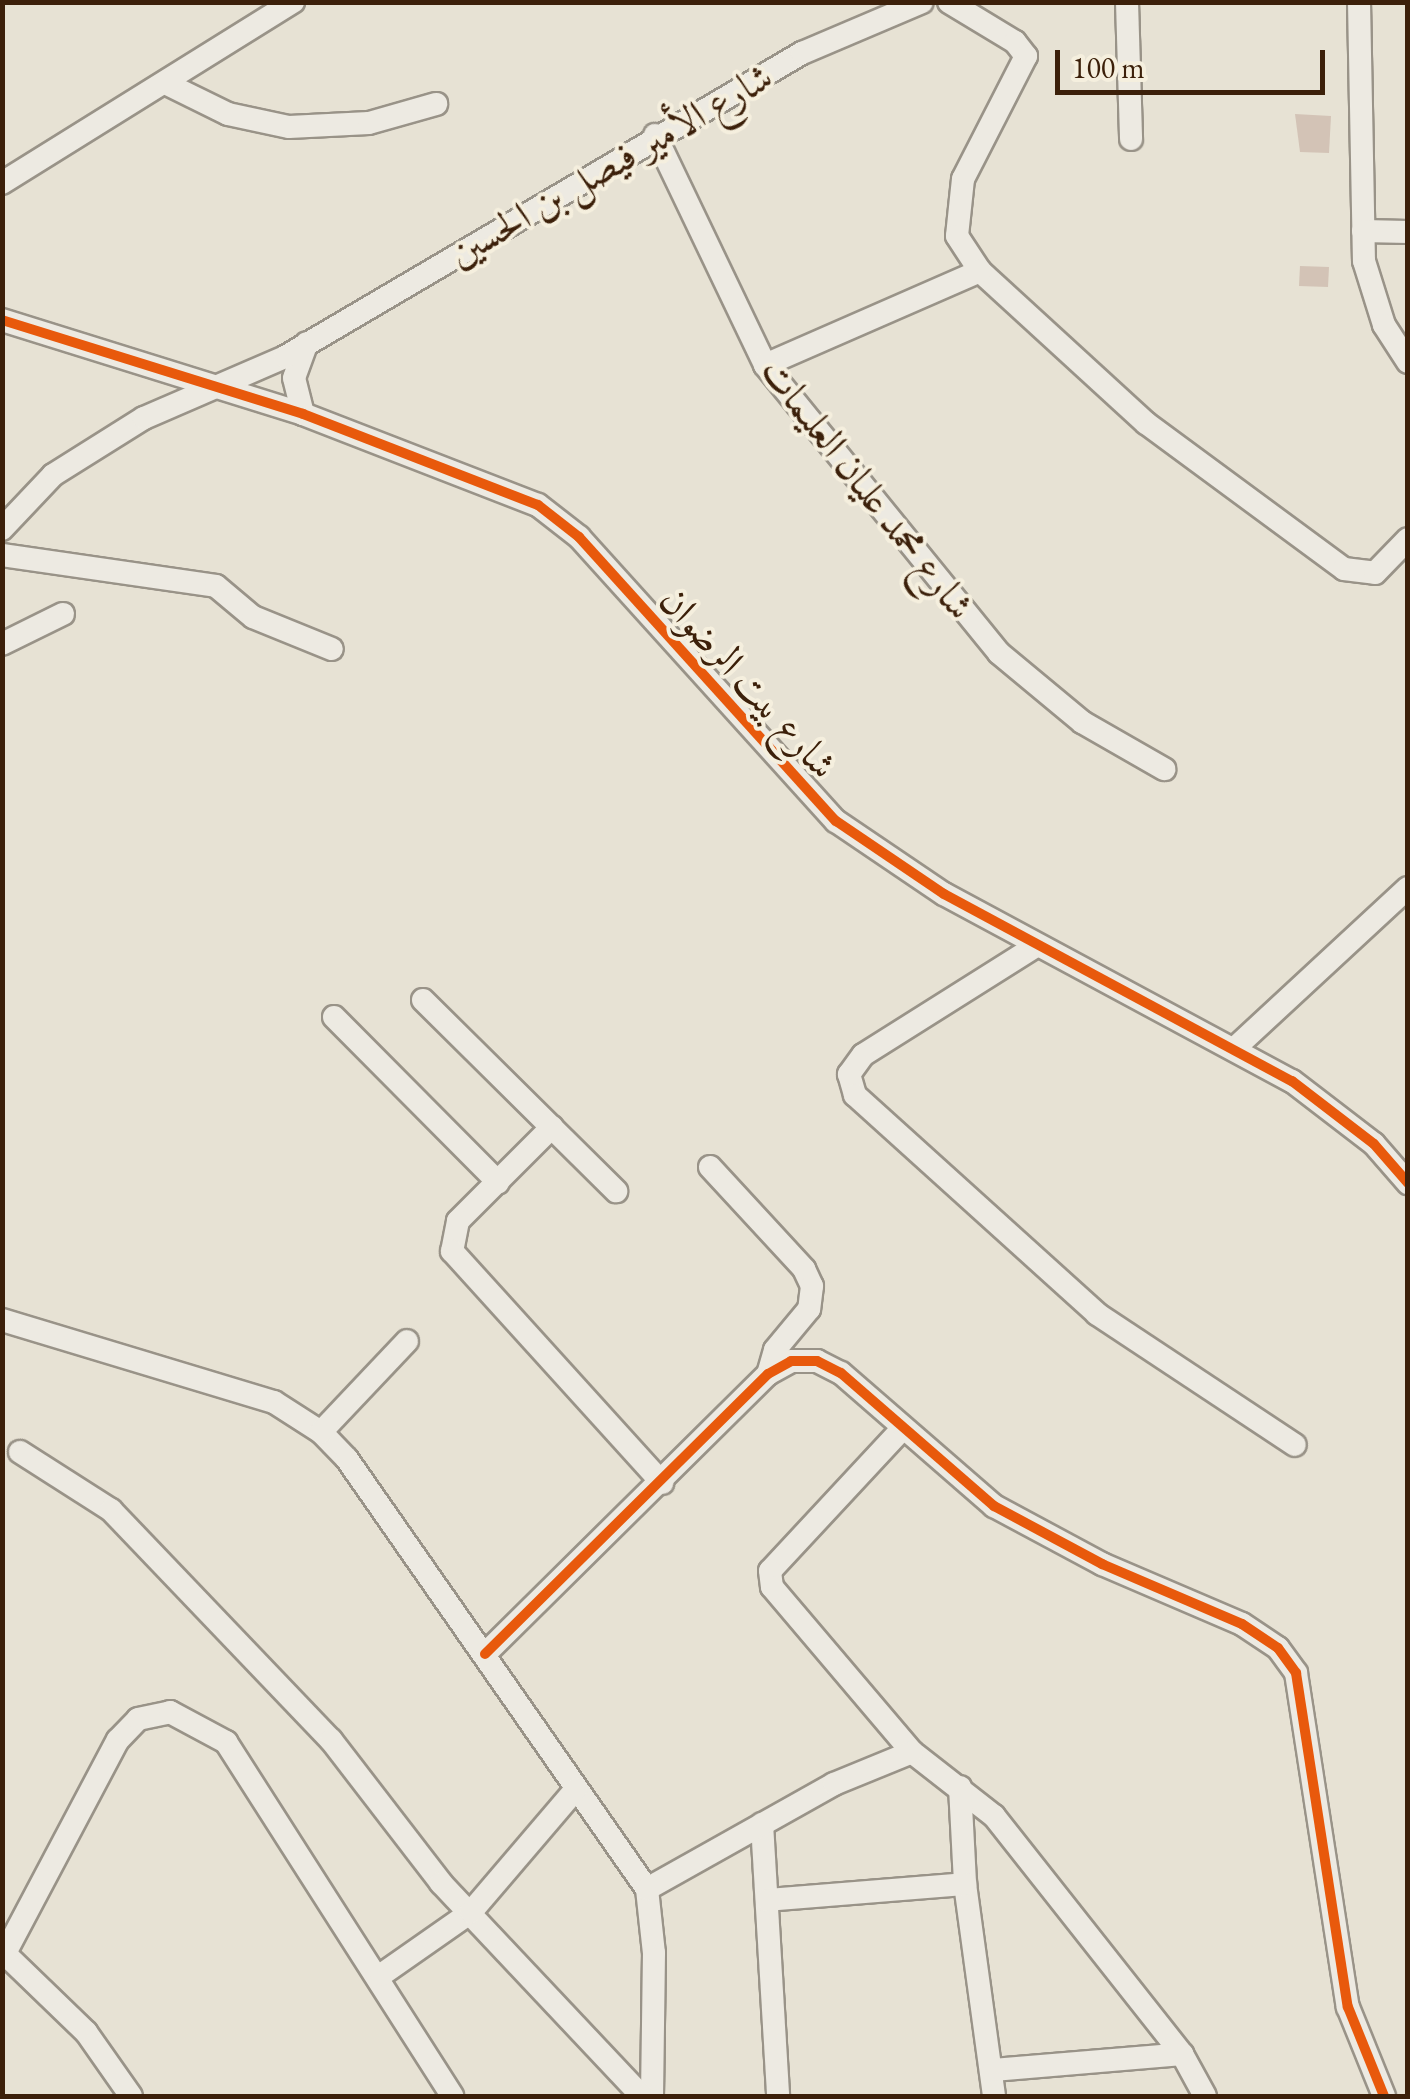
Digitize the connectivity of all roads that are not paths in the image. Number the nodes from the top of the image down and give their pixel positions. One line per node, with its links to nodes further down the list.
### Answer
1 (294, 2): 6 (street)
2 (922, 2): 8 (street, شارع الأمير فيصل بن الحسين)
3 (949, 2): 13 (street)
4 (1127, 2): 9 (street)
5 (1360, 2): 11 (street)
6 (166, 83): 7 (street); 10 (street)
7 (436, 104)
8 (655, 136): 15 (street, شارع الأمير فيصل بن الحسين); 17 (street, شارع محمد عليان العليمات)
9 (1130, 139)
10 (2, 183)
11 (1363, 231): 12 (street); 16 (street)
12 (1408, 232)
13 (980, 271): 17 (street); 21 (street)
14 (2, 320): 18 (street, شارع بيت الرضوان)
15 (307, 344): 18 (street, شارع الأمير فيصل بن الحسين); 19 (street)
16 (1408, 362)
17 (766, 365): 26 (street, شارع محمد عليان العليمات)
18 (212, 389): 19 (street, شارع بيت الرضوان); 20 (street, شارع الأمير فيصل بن الحسين)
19 (303, 414): 28 (street, شارع بيت الرضوان)
20 (2, 529)
21 (1408, 539)
22 (2, 554): 25 (street)
23 (63, 614): 24 (street)
24 (2, 644)
25 (332, 649)
26 (1164, 770)
27 (1408, 888): 31 (street)
28 (1036, 946): 31 (street, شارع بيت الرضوان); 42 (street)
29 (423, 1000): 32 (street)
30 (334, 1017): 34 (street)
31 (1236, 1047): 35 (street, شارع بيت الرضوان)
32 (552, 1127): 34 (street); 36 (street)
33 (710, 1167): 39 (street)
34 (498, 1182): 44 (street)
35 (1408, 1183)
36 (616, 1191)
37 (2, 1320): 41 (street)
38 (407, 1342): 41 (street)
39 (768, 1374): 40 (street); 44 (street)
40 (903, 1428): 46 (street); 65 (street)
41 (321, 1432): 45 (street)
42 (1295, 1446)
43 (20, 1452): 53 (street)
44 (662, 1483): 45 (street)
45 (485, 1654): 48 (street)
46 (912, 1752): 47 (street); 49 (street)
47 (960, 1787): 50 (street); 56 (street)
48 (576, 1789): 51 (street); 53 (street)
49 (762, 1824): 51 (street); 52 (street)
50 (965, 1884): 52 (street); 57 (street)
51 (647, 1888): 61 (street)
52 (767, 1900): 62 (street)
53 (471, 1912): 55 (street); 60 (street)
54 (4, 1952): 55 (street); 58 (street)
55 (380, 1975): 59 (street)
56 (1182, 2054): 57 (street); 64 (street)
57 (993, 2070): 63 (street)
58 (131, 2096)
59 (452, 2096)
60 (642, 2096)
61 (652, 2096)
62 (778, 2096)
63 (994, 2096)
64 (1205, 2096)
65 (1384, 2096)

